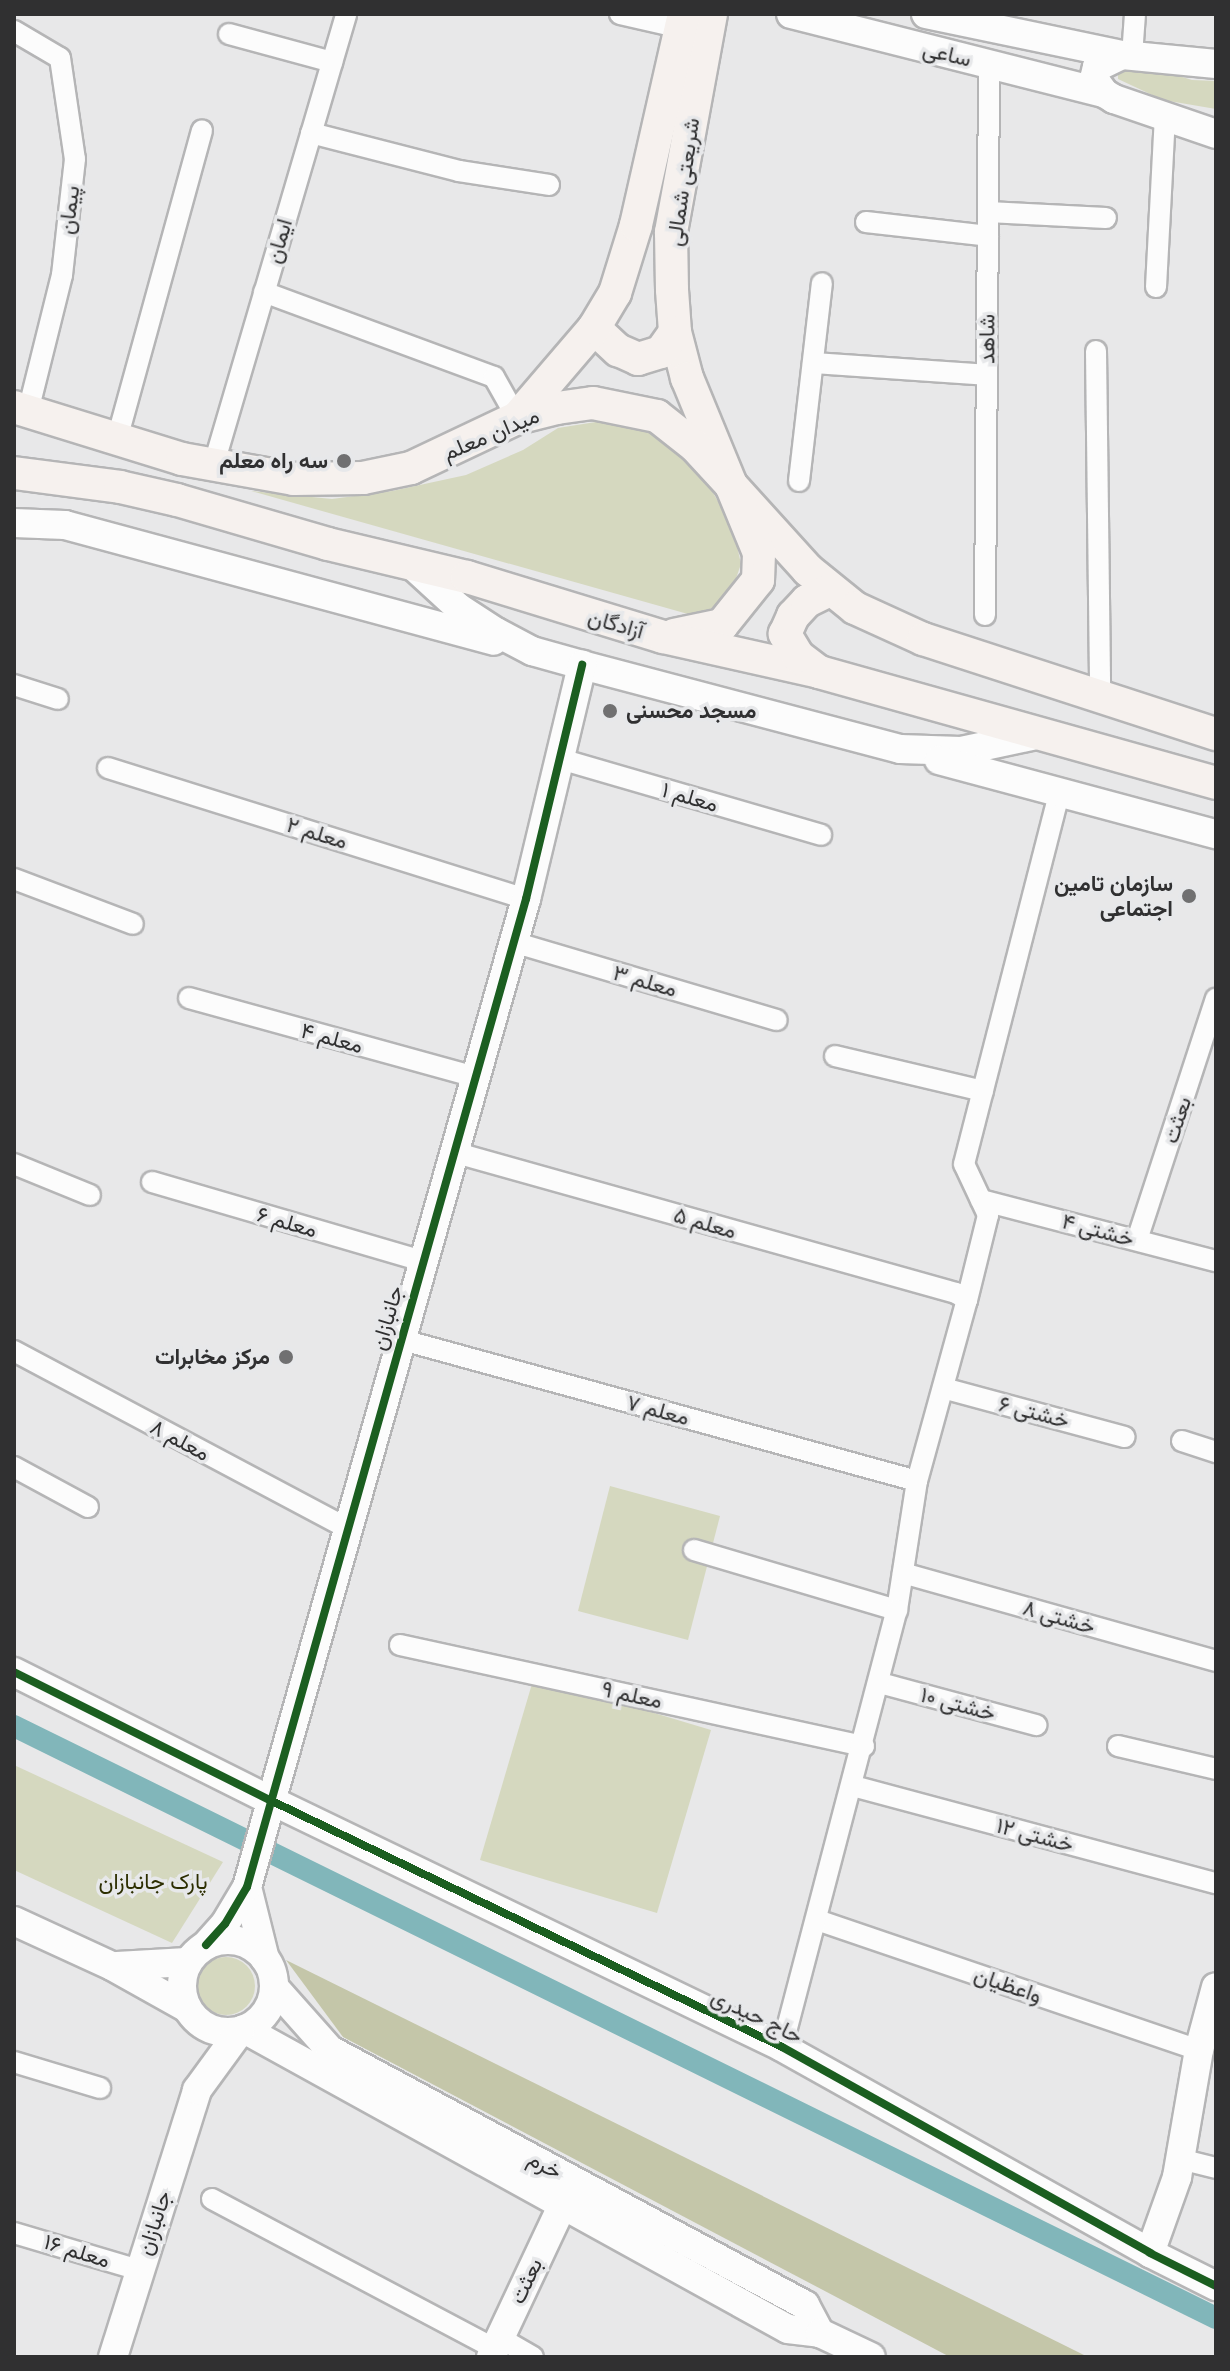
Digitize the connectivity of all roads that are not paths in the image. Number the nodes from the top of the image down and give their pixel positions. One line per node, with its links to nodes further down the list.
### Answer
1 (346, 14): 11 (street, ایمان)
2 (620, 14): 6 (street)
3 (926, 14): 9 (street, ساعی)
4 (1135, 14): 10 (street)
5 (798, 15): 12 (street, ساعی)
6 (702, 18): 28 (main road, شریعتی شمالی); 29 (main road, شریعتی شمالی)
7 (14, 31): 33 (street, پیمان)
8 (229, 34): 11 (street)
9 (1060, 43): 10 (street, ساعی); 14 (street)
10 (1127, 56): 13 (street, ساعی); 15 (street)
11 (332, 62): 18 (street, ایمان)
12 (989, 63): 14 (street, ساعی); 21 (street, شاهد)
13 (1216, 64)
14 (1055, 79): 15 (street, ساعی)
15 (1104, 93): 16 (street, ساعی)
16 (1165, 118): 19 (street, ساعی); 26 (street)
17 (202, 131): 35 (street)
18 (311, 133): 20 (street); 27 (street, ایمان)
19 (1216, 134)
20 (549, 185)
21 (988, 212): 22 (street); 24 (street, شاهد)
22 (1106, 218)
23 (866, 222): 24 (street)
24 (988, 236): 32 (street, شاهد)
25 (822, 283): 31 (street)
26 (1156, 287)
27 (264, 292): 34 (street); 37 (street, ایمان)
28 (594, 328): 29 (main road); 34 (main road, شریعتی شمالی)
29 (675, 332): 40 (main road, شریعتی شمالی)
30 (1096, 351): 51 (street)
31 (813, 363): 32 (street); 39 (street)
32 (987, 375): 45 (street, شاهد)
33 (21, 409): 35 (main road)
34 (517, 418): 37 (main road, میدان معلم); 40 (main road, میدان معلم)
35 (117, 439): 37 (main road)
36 (14, 454): 41 (main road)
37 (213, 467)
38 (14, 473): 41 (main road, آزادگان)
39 (799, 481)
40 (731, 485): 44 (main road); 46 (main road, میدان معلم)
41 (120, 487): 43 (main road, آزادگان)
42 (14, 523): 47 (street)
43 (412, 565): 46 (main road, آزادگان); 47 (street)
44 (830, 590): 49 (main road); 51 (main road)
45 (985, 615)
46 (663, 637): 49 (main road, آزادگان)
47 (532, 651): 48 (street)
48 (582, 665): 55 (street); 56 (street, جانبازان)
49 (819, 672): 54 (main road, آزادگان)
50 (14, 685): 52 (street)
51 (1100, 695): 53 (main road)
52 (58, 699)
53 (1216, 734)
54 (1037, 735): 55 (street); 57 (main road, آزادگان)
55 (900, 749): 61 (street)
56 (560, 759): 63 (street, معلم ۱); 65 (street, جانبازان)
57 (1125, 759): 59 (main road); 60 (main road, آزادگان)
58 (108, 768): 65 (street, معلم ۲)
59 (1216, 771)
60 (1216, 783)
61 (1060, 790): 62 (street); 74 (street)
62 (1216, 834)
63 (821, 835)
64 (14, 879): 66 (street)
65 (526, 899): 67 (street, جانبازان)
66 (133, 924)
67 (513, 942): 70 (street, معلم ۳); 73 (street, جانبازان)
68 (189, 998): 73 (street, معلم ۴)
69 (1216, 999): 71 (street, بعثت)
70 (777, 1020)
71 (1208, 1049): 80 (street, بعثت)
72 (835, 1056): 74 (street)
73 (475, 1077): 75 (street, جانبازان)
74 (983, 1091): 79 (street)
75 (453, 1152): 81 (street, جانبازان); 83 (street, معلم ۵)
76 (14, 1164): 78 (street)
77 (152, 1182): 81 (street, معلم ۶)
78 (90, 1195)
79 (981, 1200): 80 (street, خشتی ۴); 83 (street)
80 (1137, 1240): 82 (street, خشتی ۴)
81 (422, 1261): 84 (street, جانبازان)
82 (1216, 1261)
83 (961, 1297): 86 (street)
84 (399, 1339): 91 (street, معلم ۷); 93 (street, جانبازان)
85 (14, 1351): 93 (street, معلم ۸)
86 (943, 1388): 87 (street, خشتی ۶); 91 (street)
87 (1125, 1437)
88 (1182, 1441): 89 (street)
89 (1216, 1452)
90 (14, 1467): 92 (street)
91 (917, 1481): 95 (street)
92 (88, 1507)
93 (347, 1528): 106 (street, جانبازان)
94 (694, 1550): 96 (street)
95 (903, 1573): 96 (street); 98 (street, خشتی ۸)
96 (897, 1610): 100 (street)
97 (400, 1645): 102 (street, معلم ۹)
98 (1216, 1661)
99 (14, 1672): 106 (street, حاج حیدری)
100 (880, 1683): 101 (street, خشتی ۱۰); 102 (street)
101 (1036, 1725)
102 (864, 1746): 105 (street)
103 (1118, 1746): 104 (street)
104 (1216, 1769)
105 (853, 1786): 107 (street, خشتی ۱۲); 109 (street)
106 (270, 1800): 108 (street, جانبازان); 119 (street, حاج حیدری)
107 (1216, 1883)
108 (247, 1887): 111 (street); 112 (street)
109 (817, 1920): 119 (street); 120 (street, واعظیان)
110 (14, 1921): 113 (street)
111 (197, 1954): 112 (street); 113 (street); 116 (street)
112 (265, 1959): 114 (street)
113 (112, 1966): 116 (street)
114 (274, 1987): 118 (street); 121 (street, خرم)
115 (1216, 1987): 117 (street)
116 (190, 2012): 118 (street); 124 (street)
117 (1212, 2019): 120 (street)
118 (242, 2030): 121 (street, خرم); 124 (street)
119 (782, 2047): 130 (street, حاج حیدری)
120 (1199, 2050): 125 (street)
121 (325, 2061): 128 (street, خرم); 133 (street, خرم)
122 (14, 2062): 123 (street)
123 (100, 2088)
124 (197, 2090): 131 (street, جانبازان)
125 (1180, 2159): 126 (street); 130 (street)
126 (1216, 2168)
127 (212, 2199): 134 (street)
128 (562, 2206): 133 (street, خرم); 134 (street, بعثت)
129 (14, 2233): 131 (street, معلم ۱۶)
130 (1150, 2253): 132 (street, حاج حیدری)
131 (139, 2270): 136 (street, جانبازان)
132 (1216, 2286)
133 (820, 2333): 135 (street, خرم)
134 (495, 2348): 137 (street)
135 (860, 2355)
136 (113, 2357)
137 (533, 2357)

